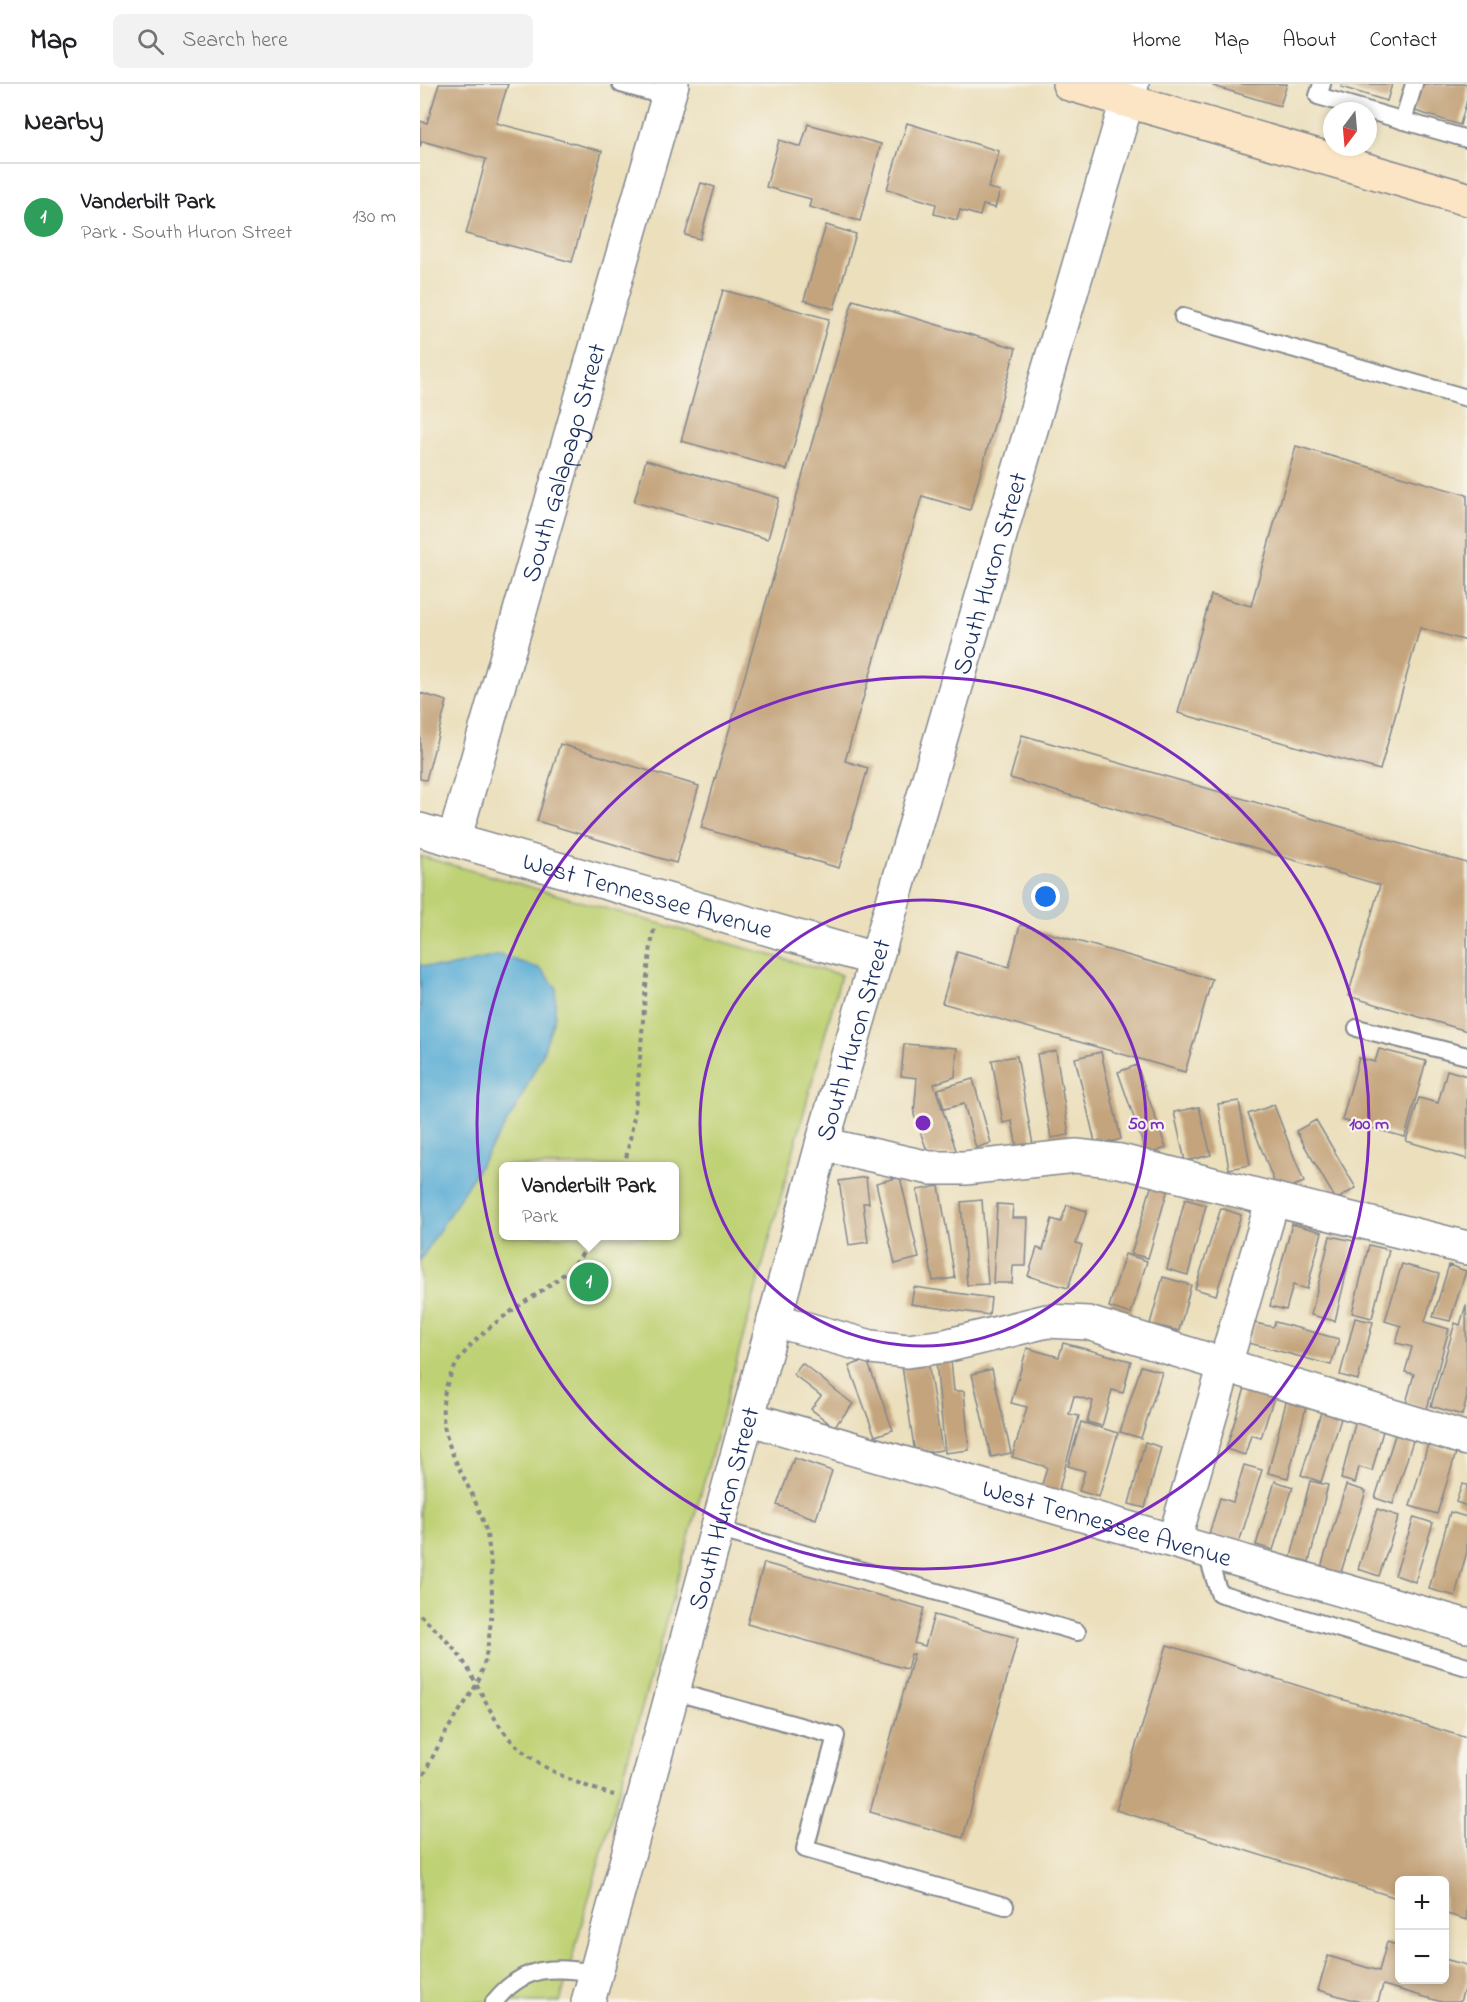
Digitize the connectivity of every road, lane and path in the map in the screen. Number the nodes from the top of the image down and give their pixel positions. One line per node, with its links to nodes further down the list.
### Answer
1 (621, 84): 5 (lane)
2 (1069, 84): 6 (main road)
3 (1322, 84): 7 (lane)
4 (1414, 84): 7 (lane)
5 (670, 90): 13 (street, South Galapago Street)
6 (1130, 92): 9 (main road); 15 (street, South Huron Street)
7 (1403, 121): 8 (lane)
8 (1467, 139)
9 (1467, 199)
10 (1183, 317): 11 (lane)
11 (1467, 398)
12 (420, 830): 13 (street, West Tennessee Avenue)
13 (454, 840): 14 (street, West Tennessee Avenue)
14 (660, 899): 15 (street, West Tennessee Avenue); 19 (path)
15 (875, 959): 18 (street, South Huron Street)
16 (1357, 1028): 17 (lane)
17 (1467, 1056)
18 (822, 1144): 20 (street); 23 (street, South Huron Street)
19 (625, 1162)
20 (1273, 1199): 22 (street); 24 (street)
21 (594, 1240): 34 (path)
22 (1467, 1248)
23 (774, 1320): 24 (street); 25 (street, South Huron Street)
24 (1225, 1364): 26 (street); 28 (street)
25 (747, 1418): 27 (street, South Huron Street); 28 (street, West Tennessee Avenue)
26 (1467, 1439)
27 (717, 1529): 32 (lane); 35 (street, South Huron Street)
28 (1174, 1541): 29 (street, West Tennessee Avenue)
29 (1206, 1551): 31 (street, West Tennessee Avenue); 33 (lane)
30 (420, 1616): 34 (path)
31 (1467, 1626)
32 (1077, 1632)
33 (1467, 1667)
34 (477, 1684): 36 (path); 37 (path)
35 (672, 1691): 37 (street, South Huron Street); 38 (lane)
36 (420, 1783)
37 (641, 1802): 39 (street, South Huron Street)
38 (1005, 1906)
39 (592, 1988): 40 (lane)
40 (494, 2002)

